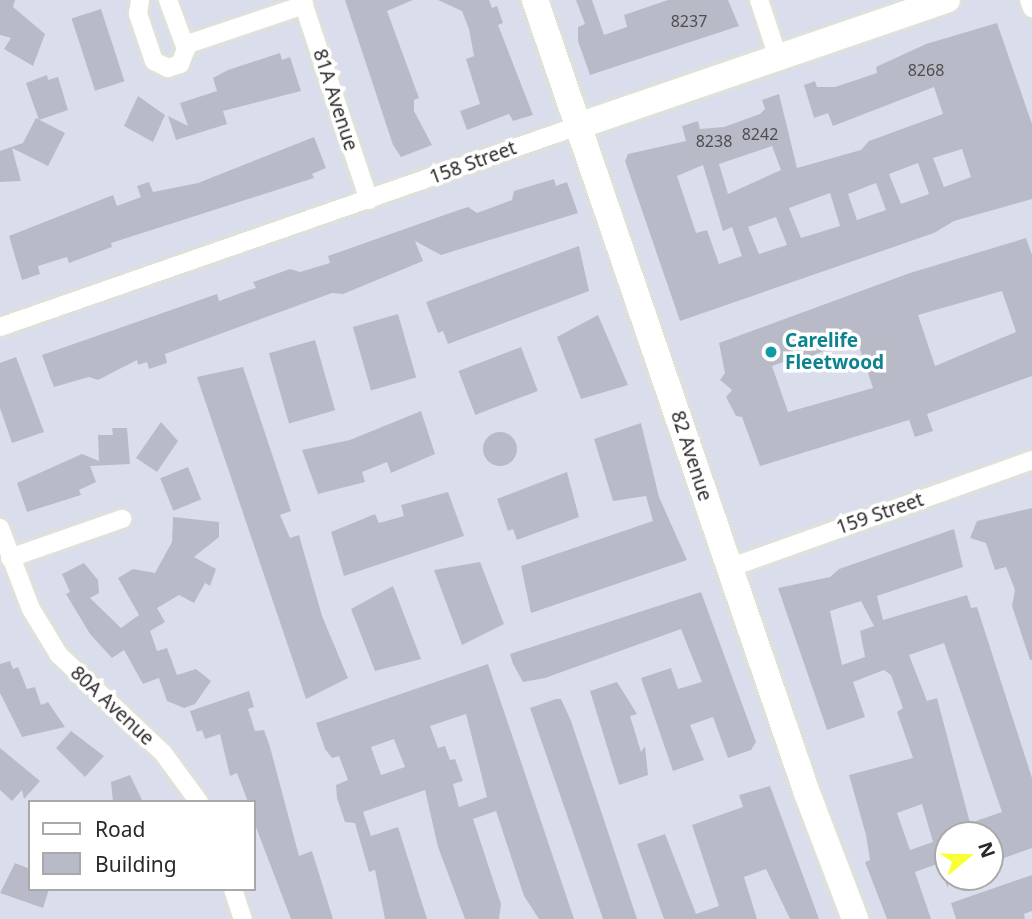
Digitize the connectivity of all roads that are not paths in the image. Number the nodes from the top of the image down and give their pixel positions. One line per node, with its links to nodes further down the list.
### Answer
1 (140, 0): 9 (street)
2 (168, 0): 9 (street)
3 (535, 0): 11 (street, 82 Avenue)
4 (759, 0): 10 (street)
5 (947, 0): 10 (street, 158 Street)
6 (1029, 0): 8 (street)
7 (303, 3): 9 (street); 12 (street, 81A Avenue)
8 (1032, 8)
9 (185, 45)
10 (779, 60): 11 (street, 158 Street)
11 (578, 126): 12 (street, 158 Street); 18 (street, 82 Avenue)
12 (369, 201): 13 (street, 158 Street)
13 (0, 327)
14 (1032, 460): 18 (street, 159 Street)
15 (122, 519): 17 (street)
16 (0, 528): 17 (street, 80A Avenue)
17 (10, 558): 19 (street, 80A Avenue)
18 (729, 568): 21 (street, 82 Avenue)
19 (198, 800)
20 (234, 891): 22 (street)
21 (853, 916)
22 (243, 919)

